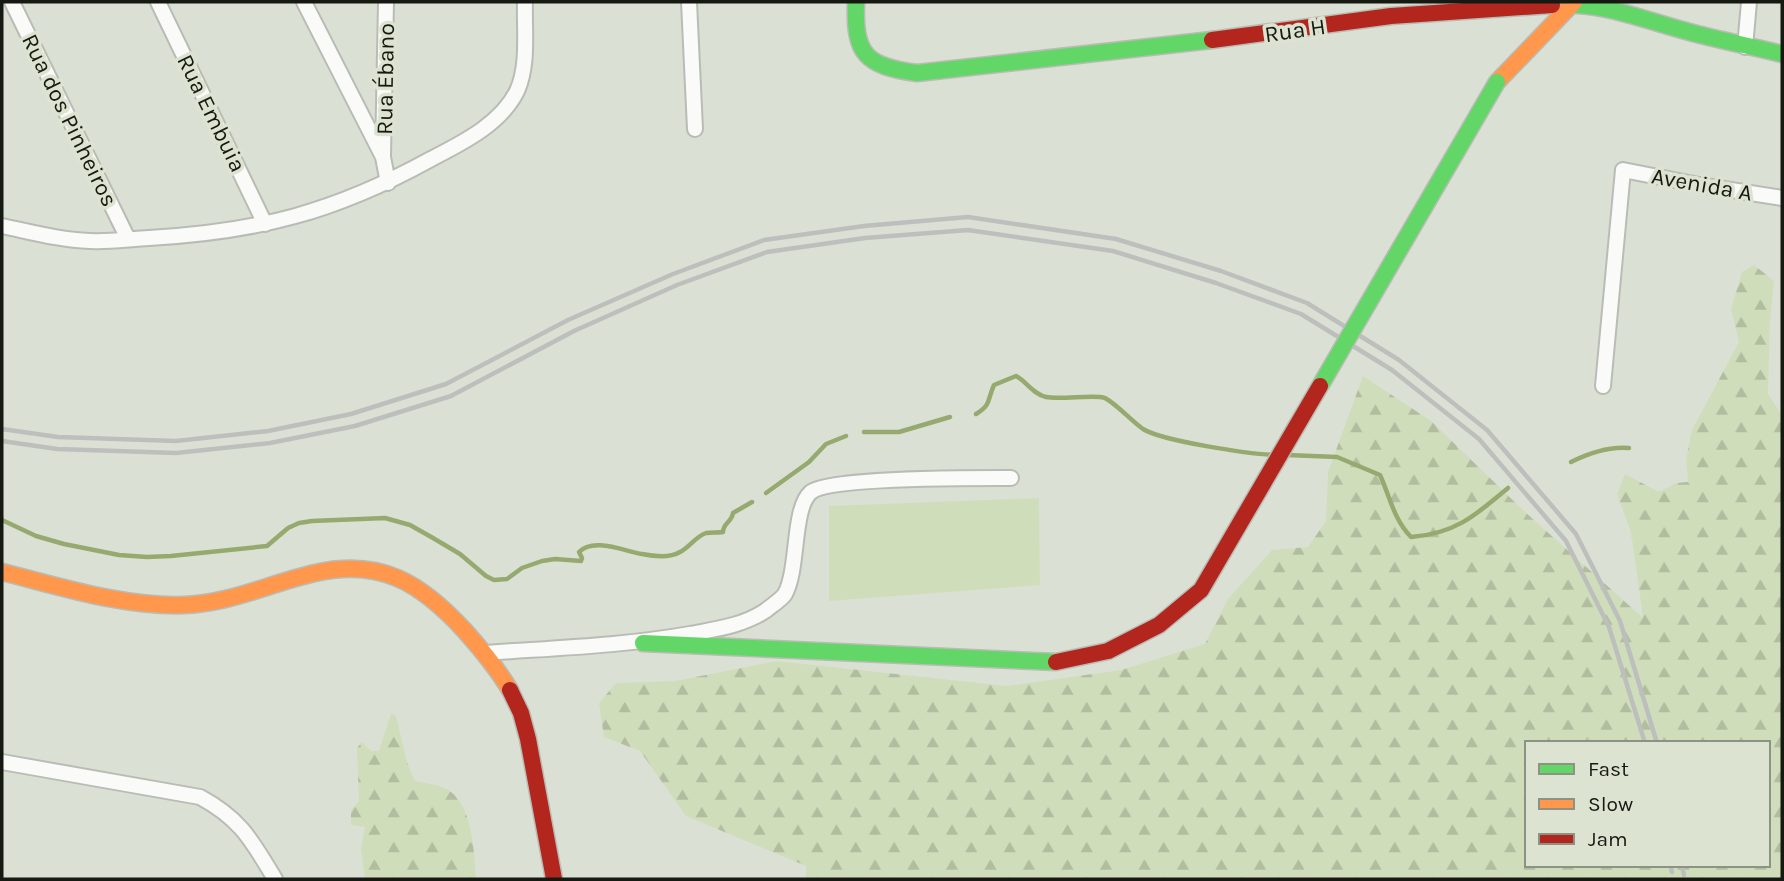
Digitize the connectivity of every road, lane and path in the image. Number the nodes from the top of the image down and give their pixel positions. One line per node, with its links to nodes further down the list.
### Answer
1 (12, 2): 18 (street, Rua dos Pinheiros)
2 (158, 2): 16 (street, Rua Embuia)
3 (304, 2): 13 (street)
4 (386, 2): 13 (street, Rua Ébano)
5 (525, 2): 14 (street)
6 (689, 2): 12 (street)
7 (856, 2): 8 (street, Rua H)
8 (1574, 2): 10 (street, Rua H); 22 (street, bridge)
9 (1749, 2): 10 (street)
10 (1745, 47): 11 (street, Rua H)
11 (1782, 54)
12 (695, 129)
13 (383, 157): 14 (street)
14 (388, 183): 16 (street)
15 (1782, 198): 19 (street, Avenida A)
16 (265, 224): 18 (street)
17 (2, 226): 18 (street)
18 (128, 239)
19 (1602, 386)
20 (1011, 478): 22 (street)
21 (2, 572): 23 (street)
22 (643, 643): 23 (street)
23 (484, 653): 26 (street)
24 (2, 762): 25 (street)
25 (275, 879)
26 (554, 879)

